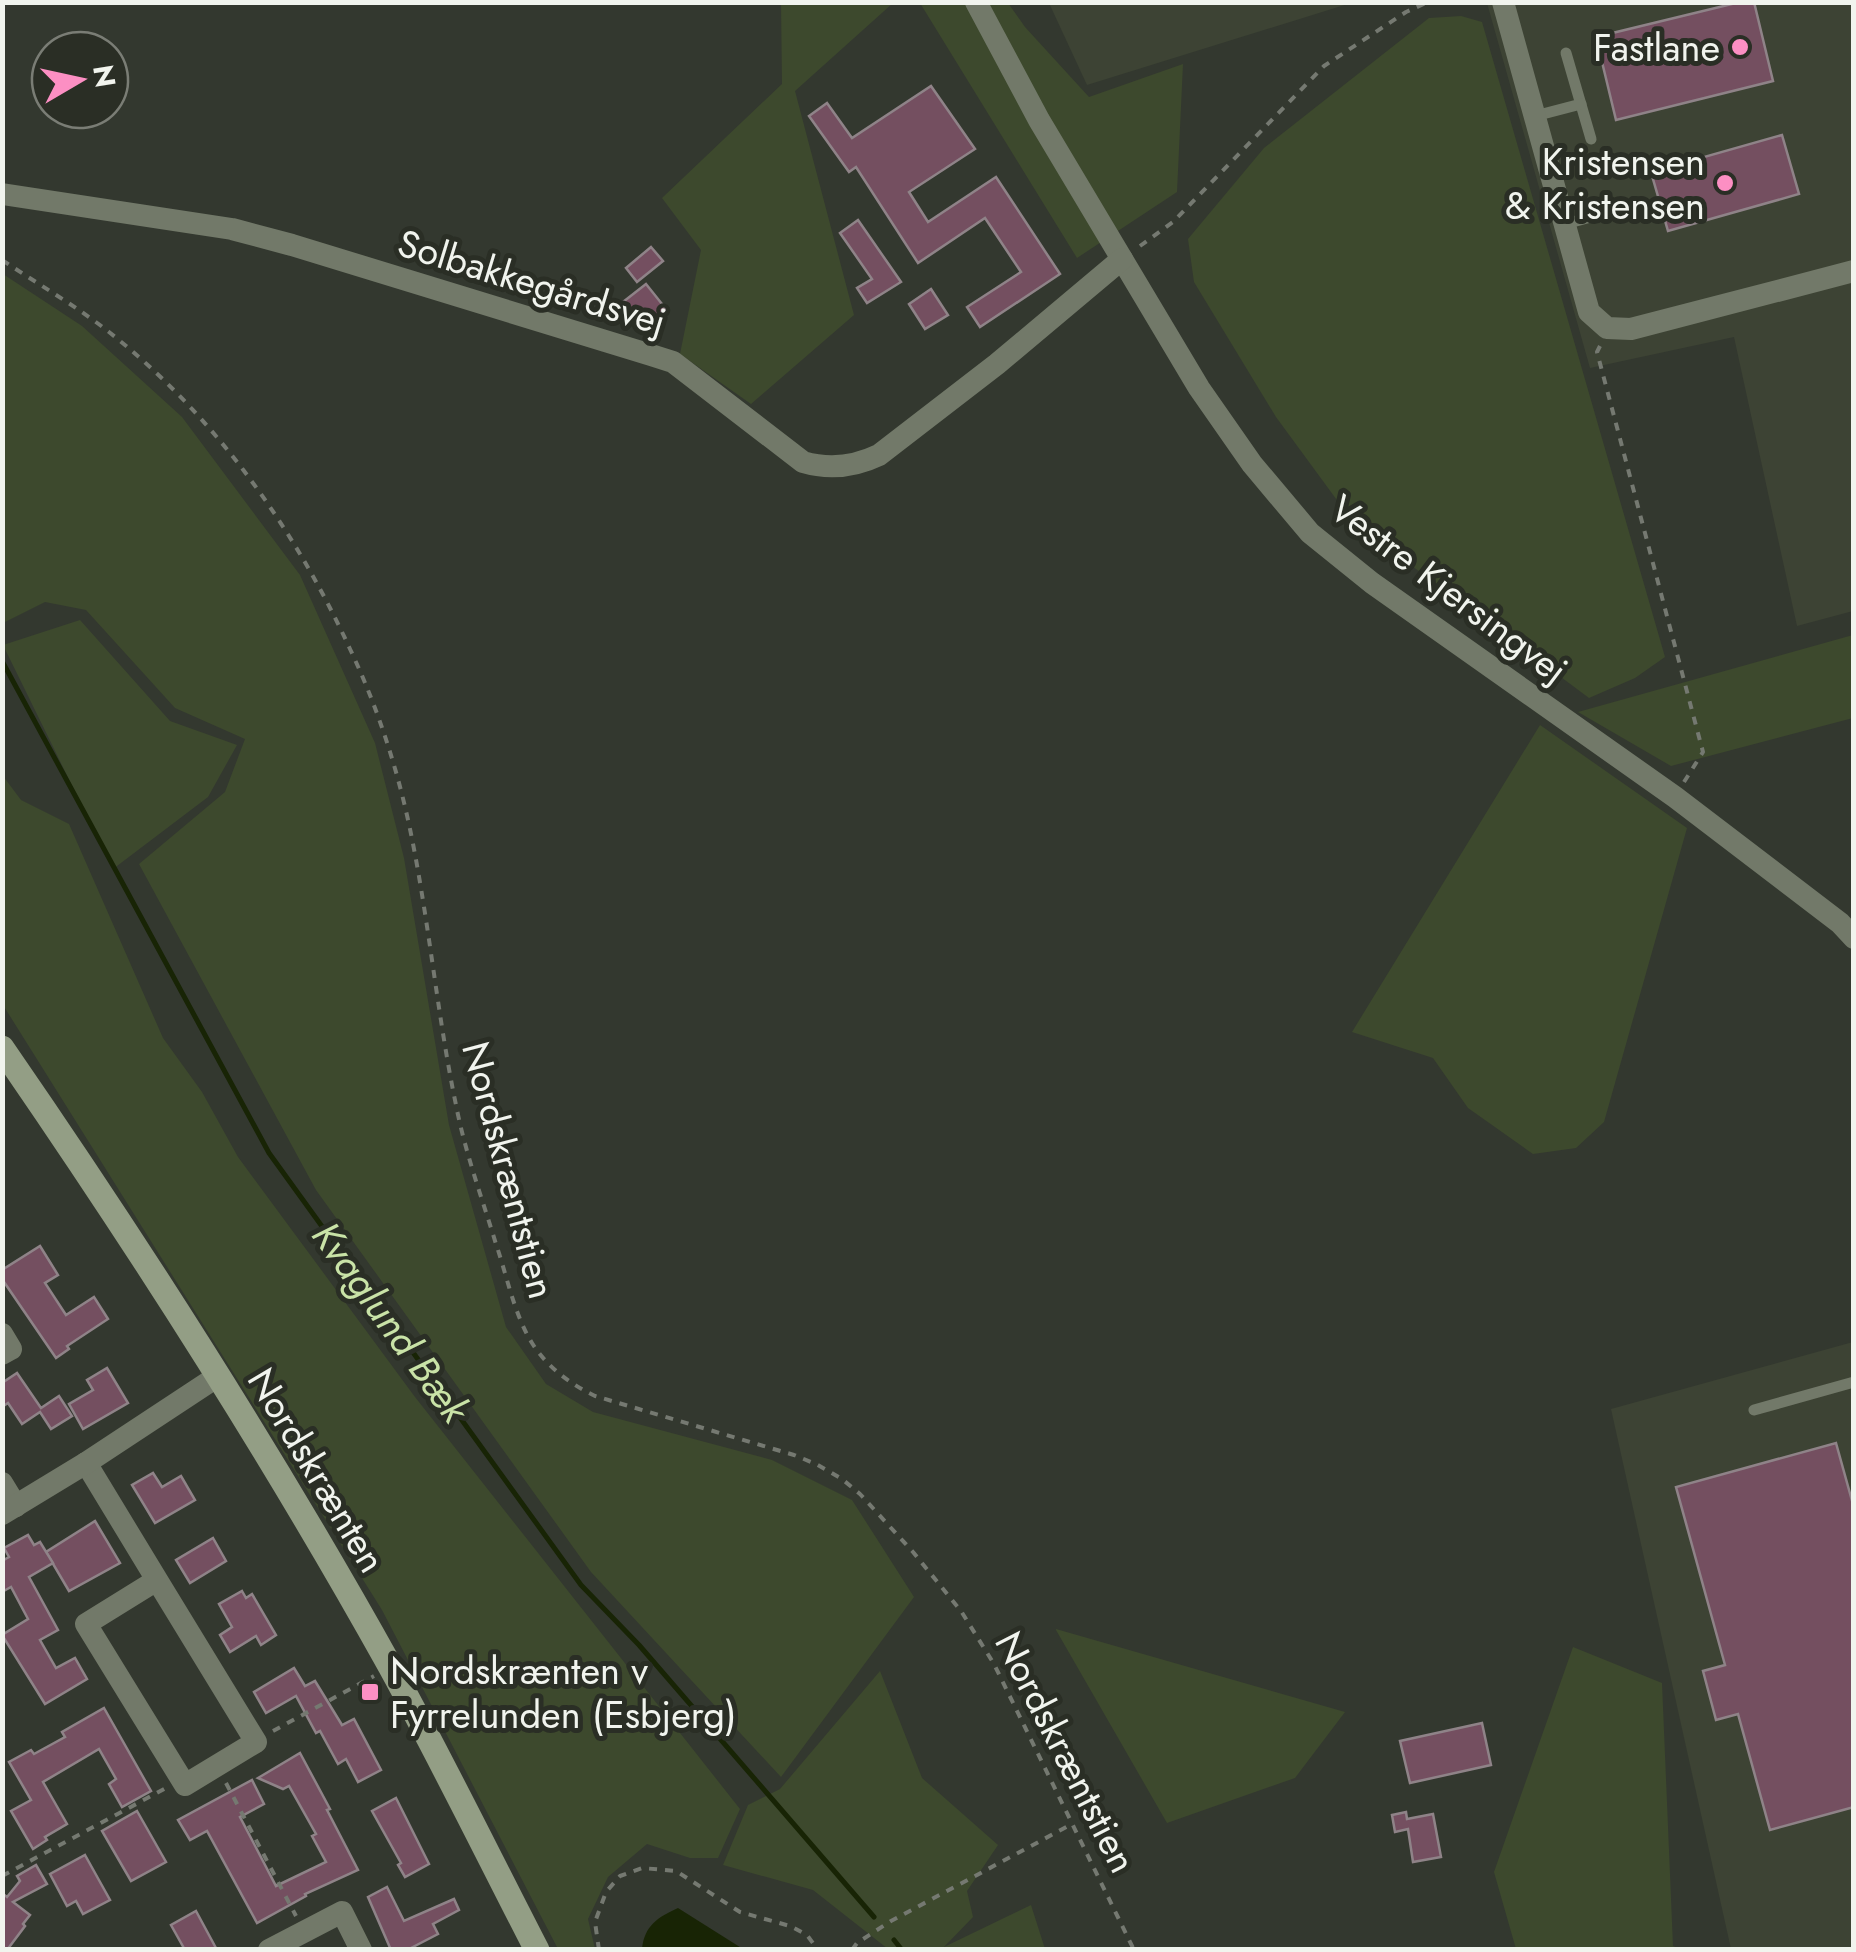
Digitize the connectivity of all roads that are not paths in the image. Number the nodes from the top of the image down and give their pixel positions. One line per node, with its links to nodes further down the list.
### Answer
1 (976, 2): 10 (street, Vestre Kjersingvej)
2 (1503, 2): 5 (street)
3 (1566, 53): 4 (lane)
4 (1581, 104): 5 (lane); 6 (lane)
5 (1535, 116): 9 (street)
6 (1591, 140)
7 (2, 194): 10 (street, Solbakkegårdsvej)
8 (1639, 204): 9 (lane)
9 (1565, 224): 11 (street)
10 (1122, 258): 12 (street, Vestre Kjersingvej)
11 (1854, 271)
12 (1854, 938)
13 (2, 1048): 16 (street, Nordskrænten)
14 (2, 1334): 15 (street)
15 (2, 1354)
16 (218, 1376): 19 (street); 25 (street, Nordskrænten)
17 (1854, 1382): 18 (lane)
18 (1754, 1410)
19 (86, 1464): 21 (street); 22 (street)
20 (2, 1484): 21 (street)
21 (9, 1510)
22 (157, 1580): 22 (street)
23 (269, 1950): 24 (street)
24 (361, 1950)
25 (537, 1950)

